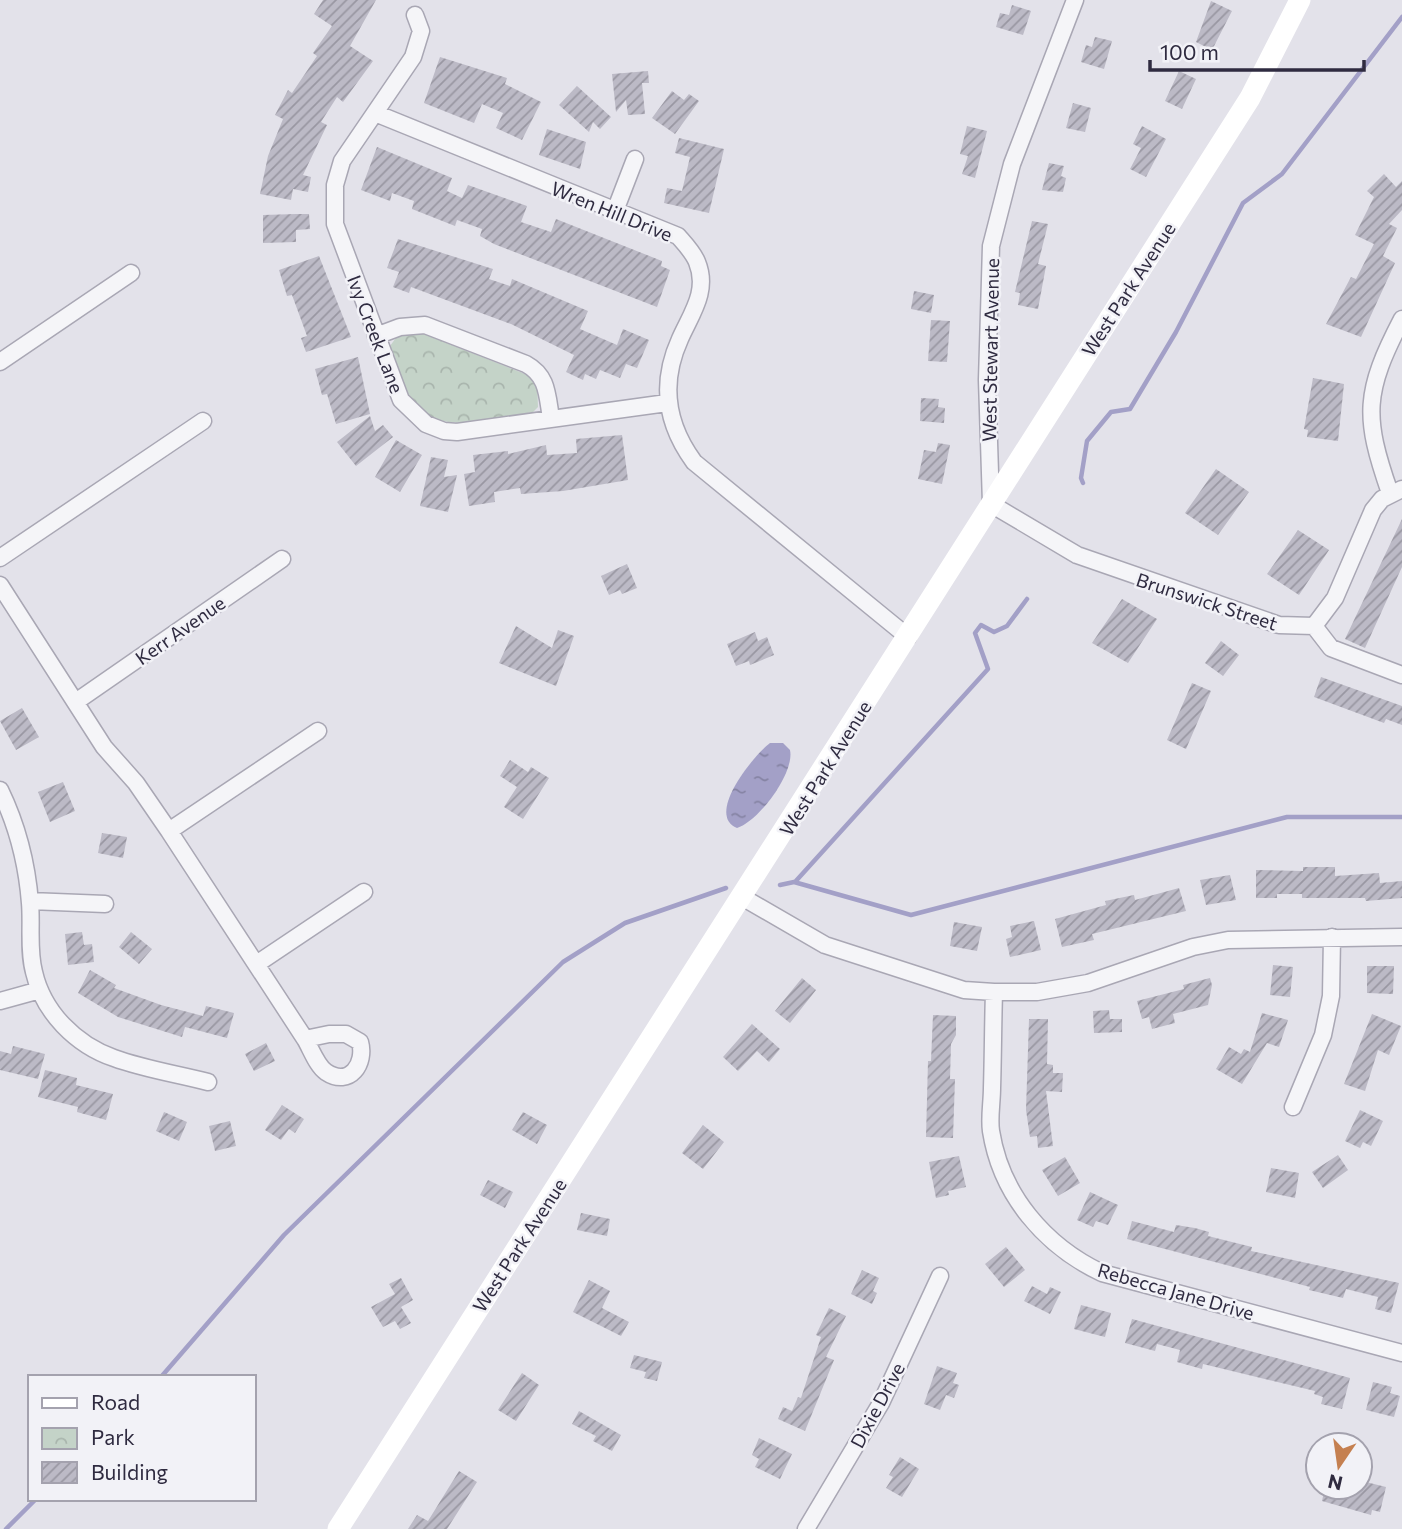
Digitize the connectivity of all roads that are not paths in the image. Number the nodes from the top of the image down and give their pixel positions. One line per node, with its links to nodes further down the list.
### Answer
1 (1075, 0): 15 (street, West Stewart Avenue)
2 (1300, 0): 15 (main road, West Park Avenue)
3 (415, 15): 4 (street, Ivy Creek Lane)
4 (375, 113): 6 (street, Wren Hill Drive); 9 (street, Ivy Creek Lane)
5 (635, 159): 6 (street)
6 (615, 211): 11 (street, Wren Hill Drive)
7 (131, 273): 10 (street)
8 (1402, 319): 14 (street)
9 (376, 336): 12 (street); 12 (street, Ivy Creek Lane)
10 (0, 362)
11 (667, 403): 12 (street, Ivy Creek Lane); 20 (street, Wren Hill Drive)
12 (551, 418)
13 (203, 421): 16 (street)
14 (1396, 491): 19 (street)
15 (991, 504): 19 (street, Brunswick Street); 20 (main road, West Park Avenue)
16 (0, 558)
17 (282, 559): 22 (street, Kerr Avenue)
18 (0, 585): 22 (street)
19 (1314, 626): 21 (street)
20 (908, 637): 27 (main road, West Park Avenue)
21 (1402, 675)
22 (77, 701): 25 (street)
23 (318, 731): 25 (street)
24 (0, 790): 28 (street)
25 (169, 831): 32 (street)
26 (364, 892): 32 (street)
27 (742, 897): 34 (street); 41 (main road, West Park Avenue)
28 (30, 901): 29 (street); 33 (street)
29 (105, 904)
30 (1332, 937): 31 (street); 34 (street); 38 (street)
31 (1402, 937)
32 (258, 963): 36 (street)
33 (40, 990): 35 (street); 37 (street)
34 (994, 992): 40 (street, Rebecca Jane Drive)
35 (0, 1001)
36 (305, 1039)
37 (208, 1082)
38 (1293, 1107)
39 (940, 1276): 42 (street, Dixie Drive)
40 (1402, 1353)
41 (338, 1529)
42 (806, 1529)

